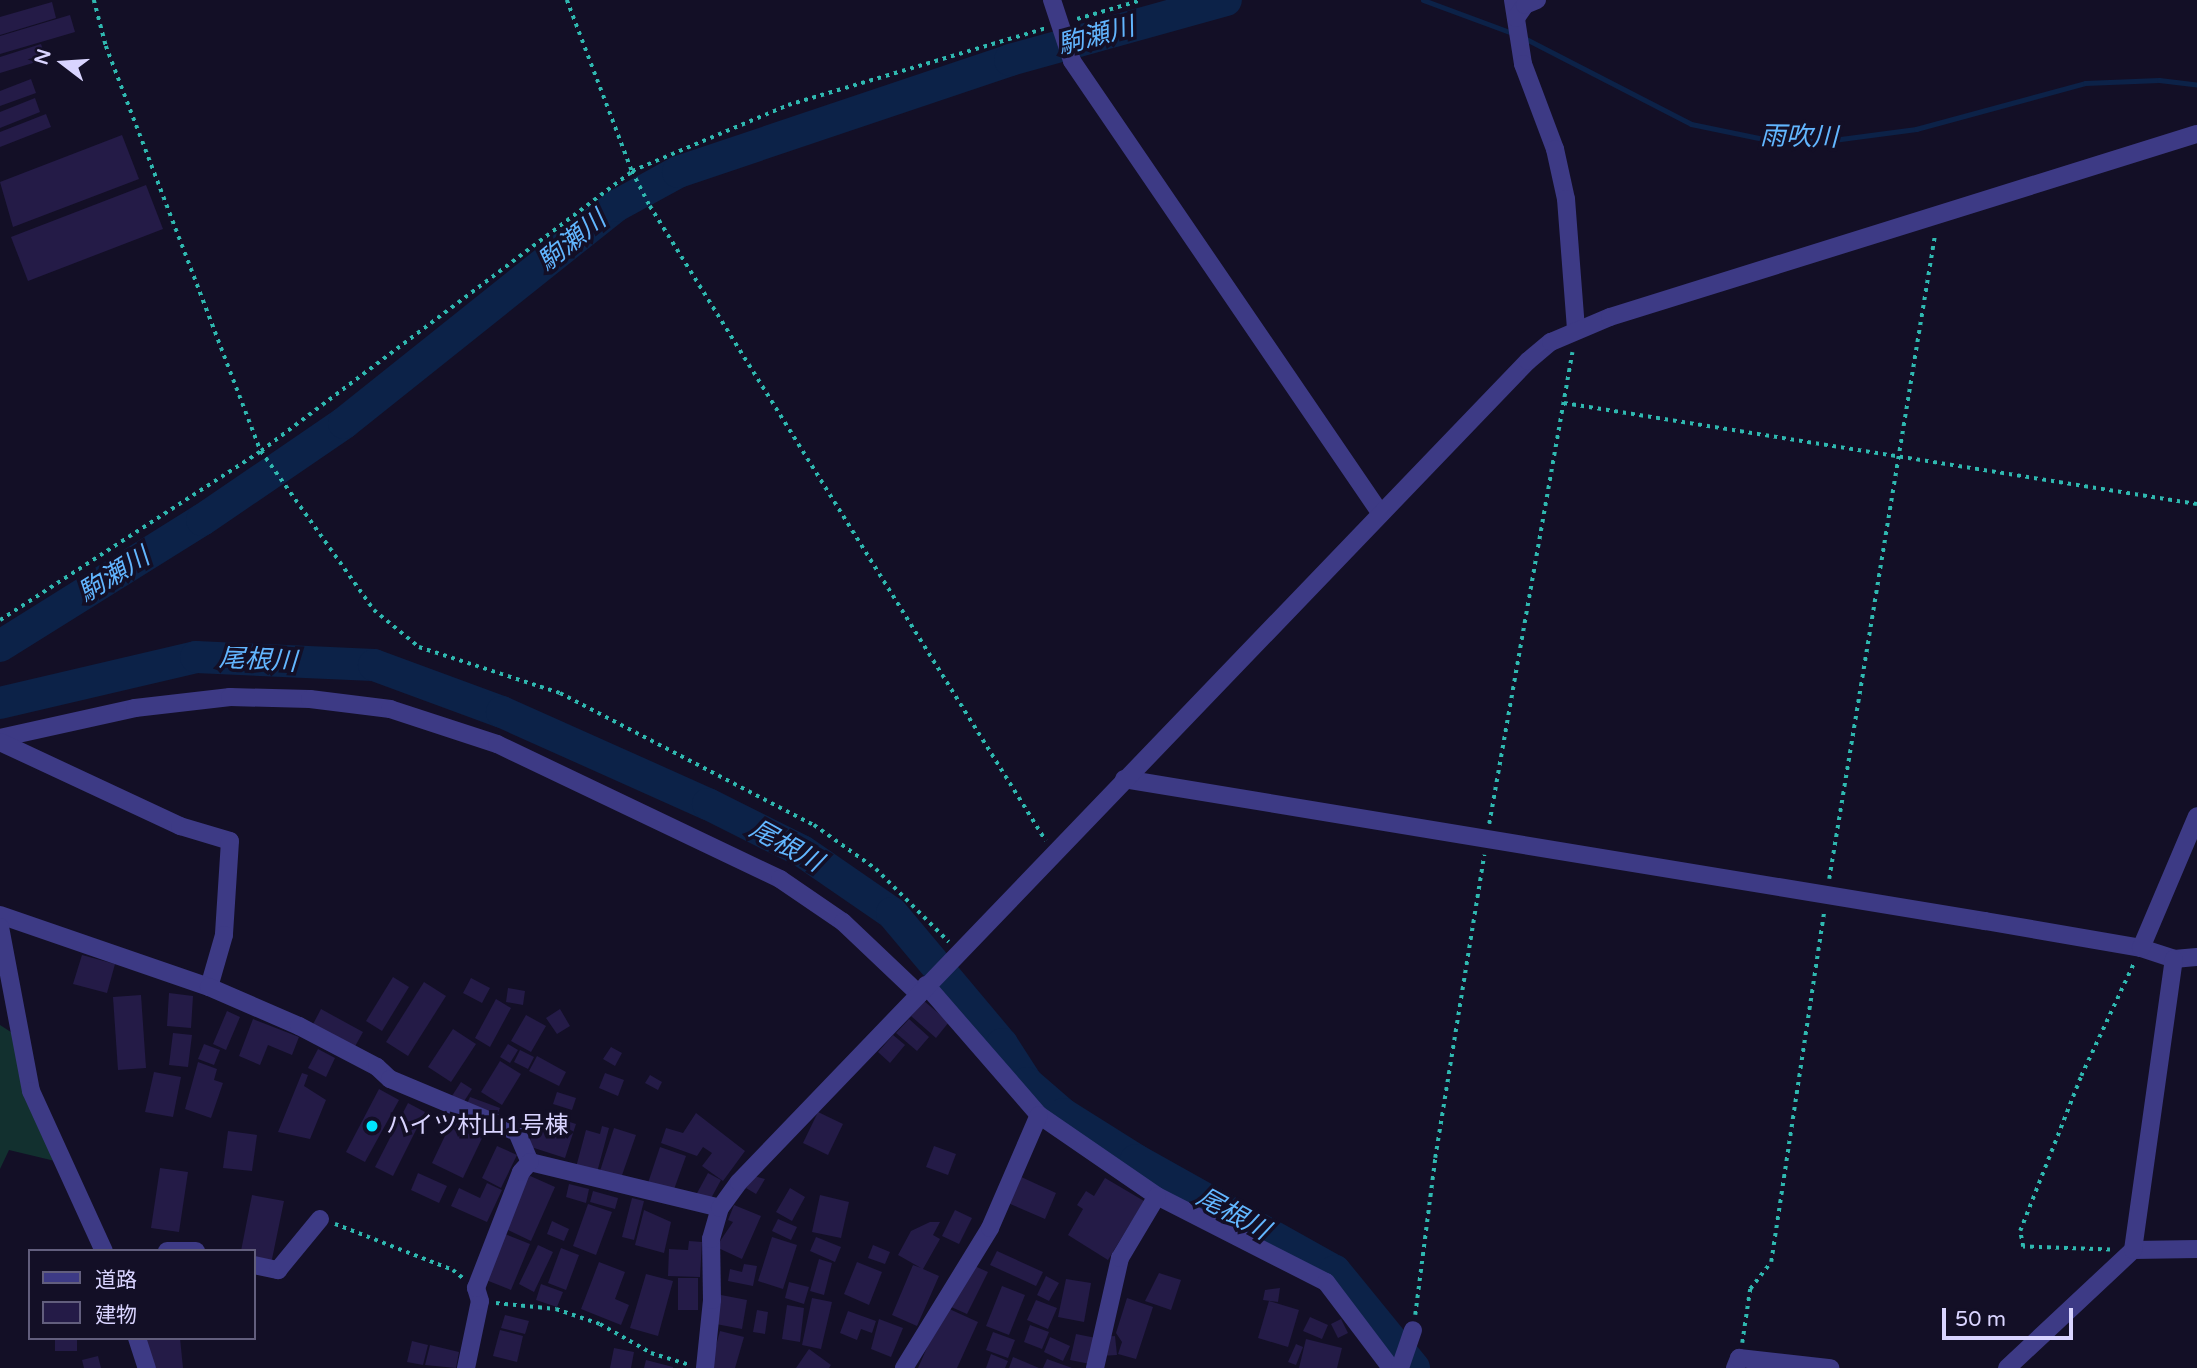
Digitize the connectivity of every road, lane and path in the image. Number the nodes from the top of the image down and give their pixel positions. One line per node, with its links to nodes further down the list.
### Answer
1 (94, 0): 13 (path)
2 (567, 0): 9 (path)
3 (1052, 0): 7 (street)
4 (1142, 0): 7 (path)
5 (1537, 0): 6 (street)
6 (1516, 21): 11 (street)
7 (1061, 28): 9 (path); 16 (street)
8 (2197, 134): 10 (street)
9 (632, 171): 13 (path); 22 (path)
10 (1938, 214): 11 (street); 14 (path)
11 (1576, 329): 12 (path); 16 (street)
12 (1564, 403): 14 (path); 21 (path)
13 (261, 451): 17 (path); 27 (path)
14 (1899, 458): 15 (path); 23 (path)
15 (2197, 504)
16 (1381, 514): 19 (street)
17 (0, 620)
18 (0, 740): 30 (street); 31 (street)
19 (1124, 779): 21 (street); 22 (street)
20 (2197, 816): 26 (street)
21 (1486, 840): 23 (street); 42 (path)
22 (1052, 851): 27 (street)
23 (1827, 894): 26 (street); 44 (path)
24 (0, 915): 31 (street)
25 (0, 927): 37 (street)
26 (2141, 948): 29 (street); 38 (path)
27 (953, 955): 30 (street)
28 (2197, 957): 29 (street)
29 (2174, 959): 38 (street)
30 (925, 986): 32 (street); 35 (street)
31 (209, 987): 33 (street)
32 (1039, 1115): 34 (street); 48 (street)
33 (530, 1162): 35 (street); 41 (street)
34 (1157, 1196): 49 (street); 50 (street)
35 (720, 1208): 47 (street)
36 (320, 1219): 40 (street); 41 (path)
37 (103, 1249)
38 (2133, 1250): 39 (street); 53 (street)
39 (2197, 1250)
40 (256, 1265)
41 (478, 1294): 46 (street); 47 (path)
42 (1413, 1330): 51 (street)
43 (138, 1340): 45 (street)
44 (1737, 1363): 52 (street)
45 (147, 1368)
46 (466, 1368)
47 (702, 1368)
48 (904, 1368)
49 (1095, 1368)
50 (1391, 1368)
51 (1400, 1368)
52 (1830, 1368)
53 (2007, 1368)

